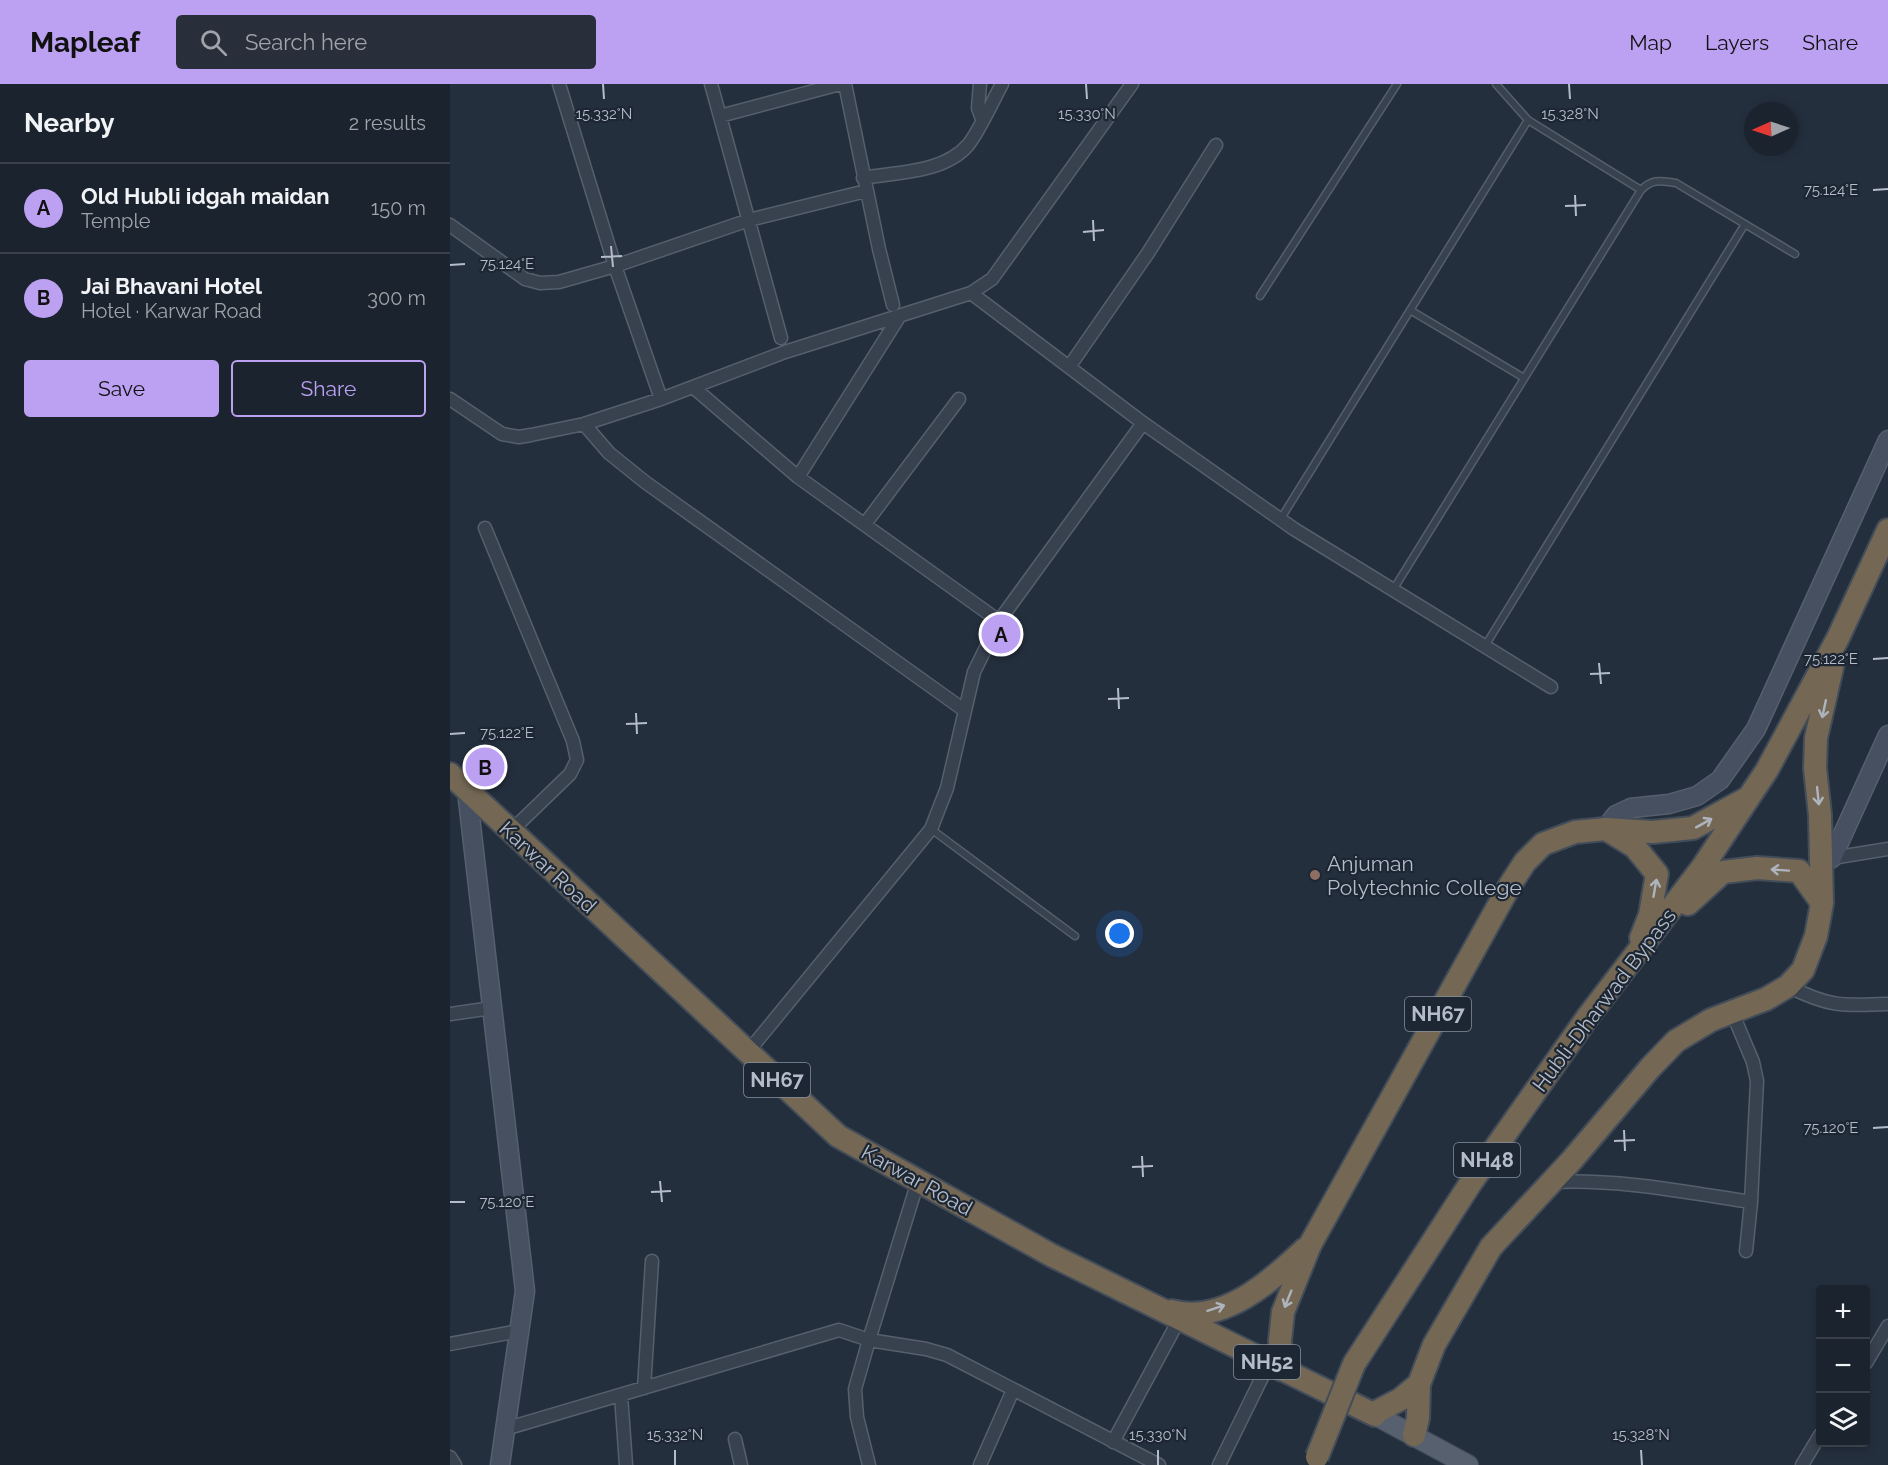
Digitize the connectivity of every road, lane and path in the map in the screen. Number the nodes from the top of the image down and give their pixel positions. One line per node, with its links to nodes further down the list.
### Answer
1 (559, 84): 21 (street)
2 (711, 84): 10 (street)
3 (840, 84): 10 (street)
4 (845, 84): 14 (street)
5 (980, 84): 11 (street)
6 (1002, 84): 11 (street)
7 (1132, 84): 22 (street)
8 (1397, 84): 23 (lane)
9 (1496, 84): 12 (lane)
10 (720, 116): 17 (street)
11 (982, 119): 14 (street)
12 (1528, 120): 15 (lane); 24 (lane)
13 (1216, 145): 27 (street)
14 (863, 178): 16 (street)
15 (1641, 190): 18 (lane); 28 (lane)
16 (866, 191): 17 (street); 25 (street)
17 (749, 220): 21 (street); 26 (street)
18 (1745, 224): 20 (lane); 44 (lane)
19 (450, 225): 21 (street)
20 (1795, 254)
21 (615, 266): 31 (street)
22 (971, 293): 25 (street); 27 (street)
23 (1260, 296)
24 (1410, 310): 28 (lane); 37 (lane)
25 (896, 311): 29 (street); 36 (street)
26 (781, 338)
27 (1069, 367): 33 (street)
28 (1524, 378): 41 (lane)
29 (693, 387): 31 (street); 36 (street)
30 (450, 399): 34 (street)
31 (661, 399): 34 (street)
32 (959, 399): 38 (street)
33 (1143, 423): 37 (street); 42 (street)
34 (584, 424): 46 (street)
35 (1888, 440): 52 (street)
36 (798, 477): 38 (street)
37 (1280, 520): 41 (street)
38 (865, 524): 42 (street)
39 (485, 528): 53 (street)
40 (1888, 531): 43 (highway, Hubli-Dharwad Bypass / NH48)
41 (1393, 590): 44 (street)
42 (999, 621): 46 (street)
43 (1838, 638): 50 (highway, Hubli-Dharwad Bypass / NH48); 55 (highway, one-way to 55)
44 (1485, 646): 45 (street)
45 (1551, 687)
46 (964, 710): 51 (street)
47 (1888, 735): 55 (street)
48 (450, 774): 49 (highway, Karwar Road / NH67)
49 (467, 791): 53 (highway, Karwar Road / NH67); 61 (street)
50 (1749, 798): 52 (highway, one-way to 50); 58 (highway, Hubli-Dharwad Bypass / NH48)
51 (931, 829): 57 (lane); 64 (street)
52 (1605, 829): 58 (highway, one-way to 52); 68 (highway, NH67)
53 (510, 832): 64 (highway, Karwar Road / NH67)
54 (1888, 849): 55 (street)
55 (1827, 861): 56 (highway)
56 (1822, 903): 58 (highway, one-way to 58); 59 (highway)
57 (1075, 936)
58 (1630, 963): 90 (highway, Hubli-Dharwad Bypass / NH48, bridge)
59 (1788, 986): 60 (street); 62 (highway)
60 (1888, 1004)
61 (492, 1008): 63 (street); 74 (street)
62 (1732, 1012): 66 (highway); 67 (street)
63 (450, 1014)
64 (747, 1053): 65 (highway, Karwar Road / NH67)
65 (918, 1181): 71 (highway, Karwar Road / NH67); 75 (street)
66 (1551, 1182): 67 (street); 79 (highway)
67 (1751, 1202): 69 (street)
68 (1310, 1245): 71 (highway, NH67, one-way to 68); 78 (highway, one-way to 78)
69 (1746, 1251)
70 (652, 1261): 80 (street)
71 (1159, 1307): 72 (highway, Karwar Road / NH52)
72 (1180, 1318): 78 (highway, Karwar Road / NH52); 87 (street)
73 (1888, 1326): 77 (street)
74 (519, 1331): 76 (street); 84 (street)
75 (869, 1340): 80 (street); 81 (street); 95 (street)
76 (450, 1344)
77 (1870, 1356)
78 (1276, 1367): 83 (highway, Karwar Road / NH52); 98 (street)
79 (1419, 1384): 83 (highway); 85 (highway)
80 (644, 1388): 82 (street)
81 (1013, 1390): 87 (street); 96 (street)
82 (621, 1395): 84 (street); 93 (street)
83 (1375, 1415): 85 (main road, Karwar Road / NH52)
84 (505, 1429): 92 (street)
85 (1414, 1435): 99 (main road, Karwar Road / NH52)
86 (735, 1439): 94 (street)
87 (1113, 1442): 97 (street)
88 (1816, 1443): 100 (street)
89 (450, 1457): 91 (street)
90 (1316, 1461)
91 (455, 1465)
92 (500, 1465)
93 (626, 1465)
94 (741, 1465)
95 (869, 1465)
96 (980, 1465)
97 (1159, 1465)
98 (1219, 1465)
99 (1468, 1465)
100 (1802, 1465)

